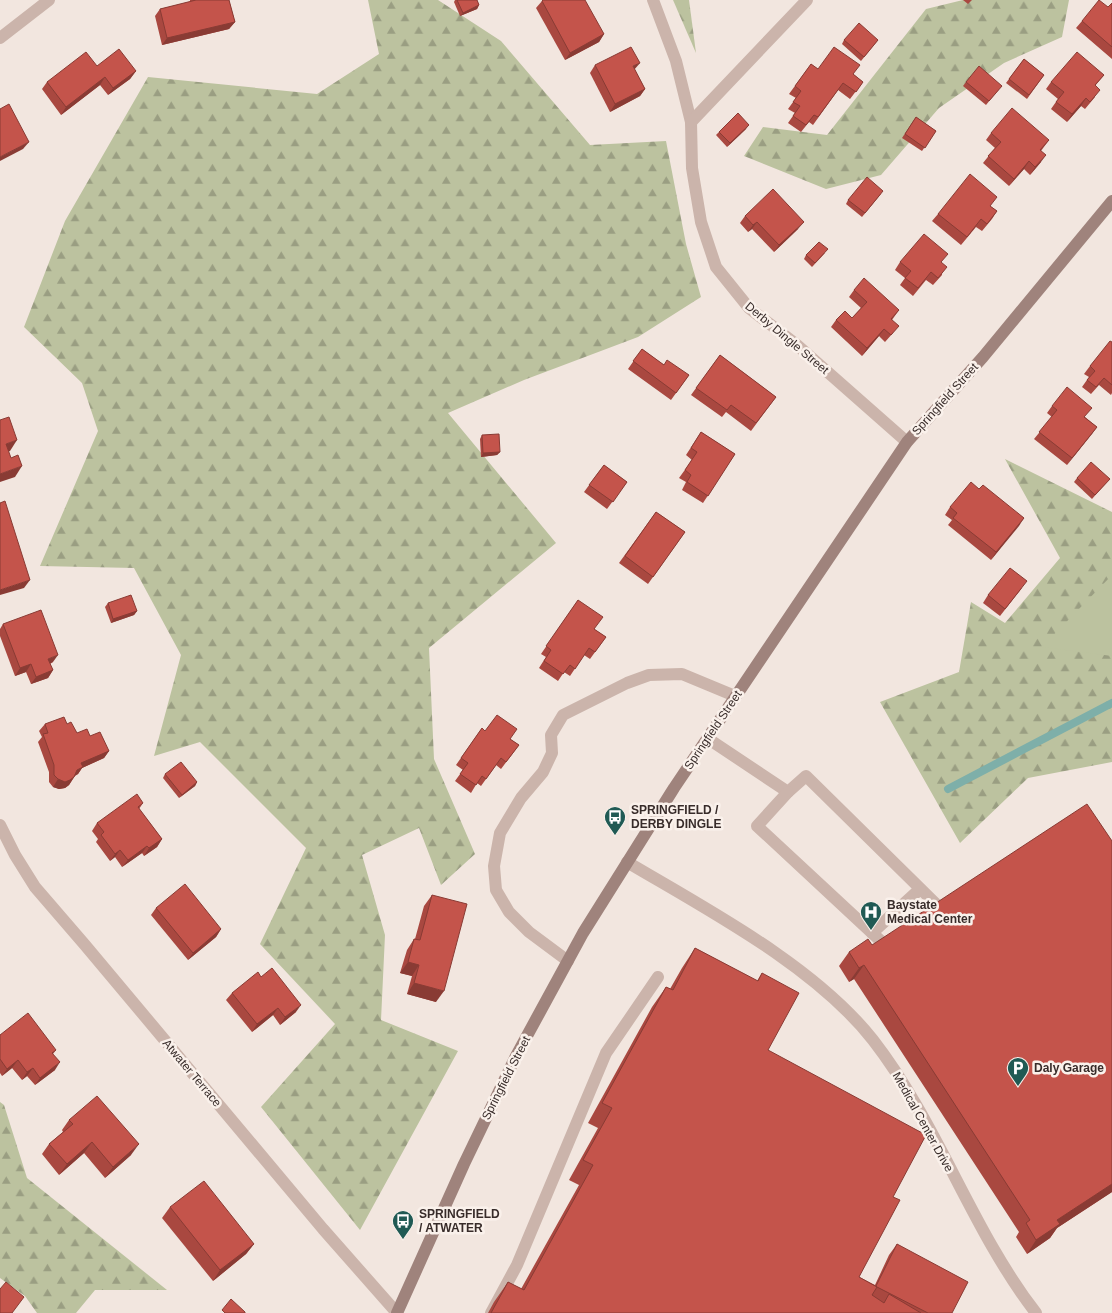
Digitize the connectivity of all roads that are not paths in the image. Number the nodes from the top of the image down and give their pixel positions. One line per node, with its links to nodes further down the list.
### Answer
1 (49, 0): 4 (street)
2 (653, 0): 5 (street, Derby Dingle Street)
3 (807, 0): 5 (street)
4 (0, 38)
5 (691, 122): 7 (street, Derby Dingle Street)
6 (1112, 201): 7 (main road, Springfield Street)
7 (907, 442): 8 (main road, Springfield Street)
8 (735, 696): 9 (main road, Springfield Street); 17 (street)
9 (707, 738): 10 (street); 12 (main road, Springfield Street)
10 (788, 792): 13 (street); 15 (street)
11 (0, 825): 19 (street, Atwater Terrace)
12 (626, 862): 17 (main road, Springfield Street); 21 (street, Medical Center Drive)
13 (920, 889): 14 (street); 15 (street)
14 (940, 908)
15 (872, 933): 16 (street)
16 (884, 944)
17 (568, 961): 19 (main road, Springfield Street)
18 (658, 977): 20 (street)
19 (397, 1313)
20 (491, 1313)
21 (1036, 1313)

